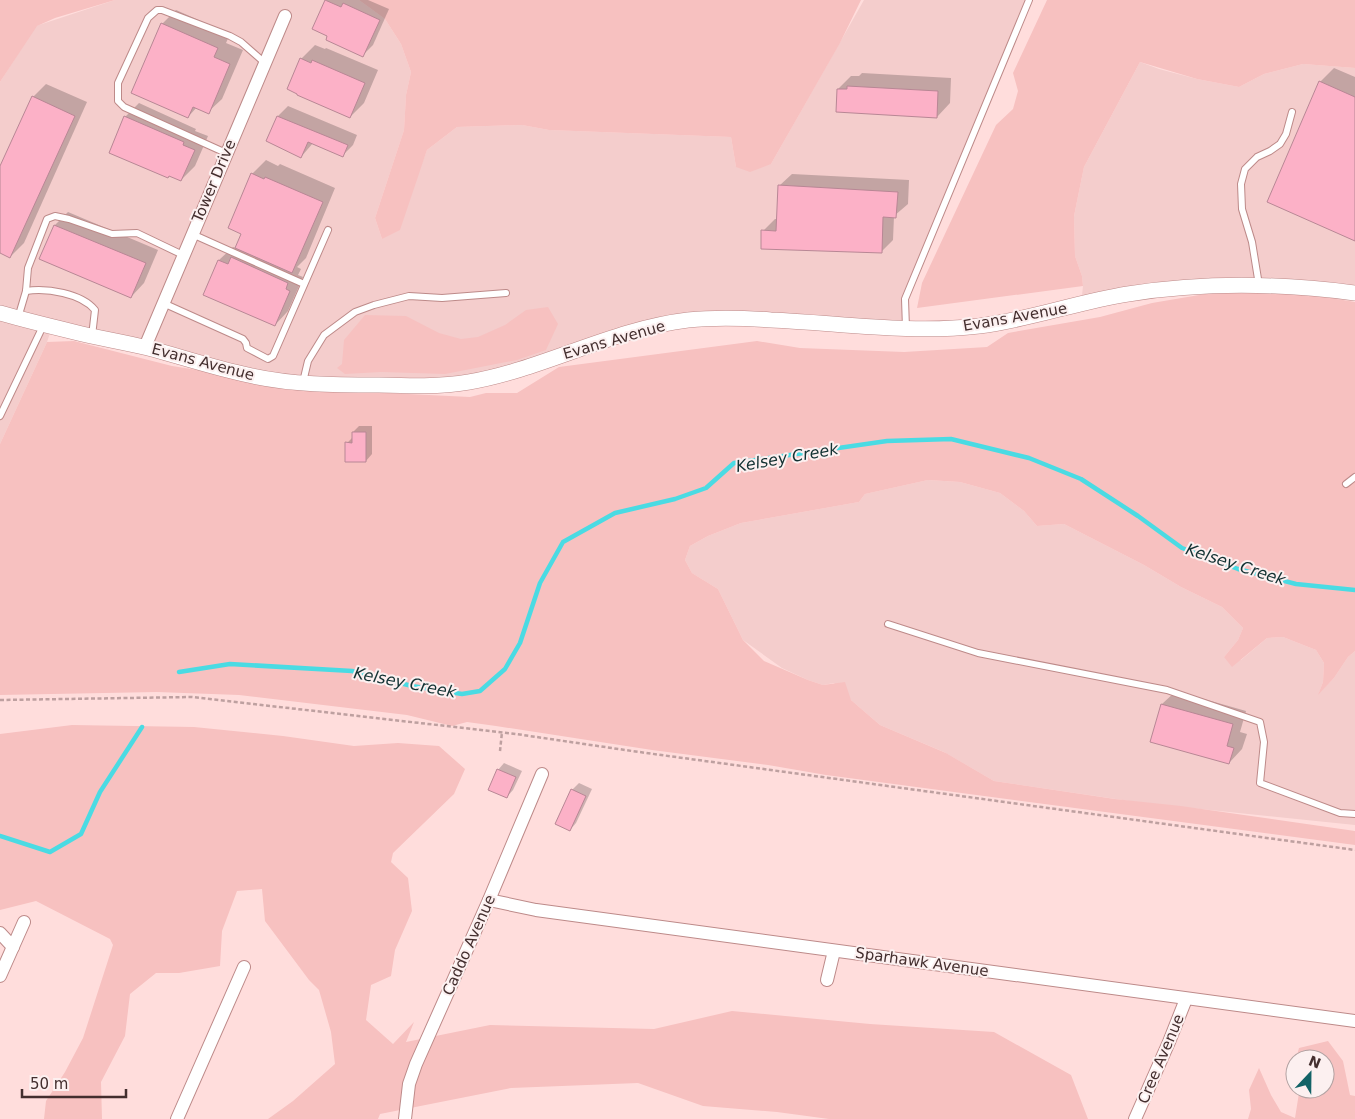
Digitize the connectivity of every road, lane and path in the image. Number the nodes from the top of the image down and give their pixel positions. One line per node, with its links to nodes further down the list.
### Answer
1 (1028, 0): 18 (lane)
2 (285, 16): 3 (street, Tower Drive)
3 (265, 63): 5 (street, Tower Drive); 5 (lane)
4 (1292, 112): 10 (lane)
5 (226, 153): 7 (street, Tower Drive)
6 (328, 230): 9 (lane)
7 (192, 234): 8 (street, Tower Drive); 9 (lane)
8 (183, 255): 11 (lane); 14 (street, Tower Drive)
9 (304, 284): 14 (lane)
10 (1258, 285): 13 (street, Evans Avenue); 18 (street, Evans Avenue)
11 (26, 291): 16 (lane); 19 (lane)
12 (506, 293): 21 (lane)
13 (1355, 293)
14 (163, 303): 20 (street, Tower Drive)
15 (0, 313): 16 (street, Evans Avenue)
16 (18, 318): 17 (street, Evans Avenue)
17 (44, 324): 19 (street, Evans Avenue); 22 (lane)
18 (906, 328): 21 (street, Evans Avenue)
19 (92, 336): 20 (street, Evans Avenue)
20 (145, 347): 21 (street, Evans Avenue)
21 (303, 382)
22 (0, 416)
23 (1355, 477): 24 (lane)
24 (1346, 484)
25 (888, 624): 30 (lane)
26 (0, 700): 27 (path)
27 (502, 732): 28 (path); 31 (path)
28 (500, 751)
29 (542, 774): 32 (street, Caddo Avenue)
30 (1355, 814)
31 (1355, 850)
32 (489, 900): 36 (street, Sparhawk Avenue); 43 (street, Caddo Avenue)
33 (24, 922): 35 (street)
34 (0, 933): 35 (street)
35 (13, 947): 38 (street)
36 (834, 950): 39 (street); 40 (street, Sparhawk Avenue)
37 (244, 967): 42 (street)
38 (0, 976)
39 (827, 980)
40 (1186, 999): 41 (street, Sparhawk Avenue); 44 (street, Cree Avenue)
41 (1355, 1021)
42 (177, 1119)
43 (405, 1119)
44 (1135, 1119)

